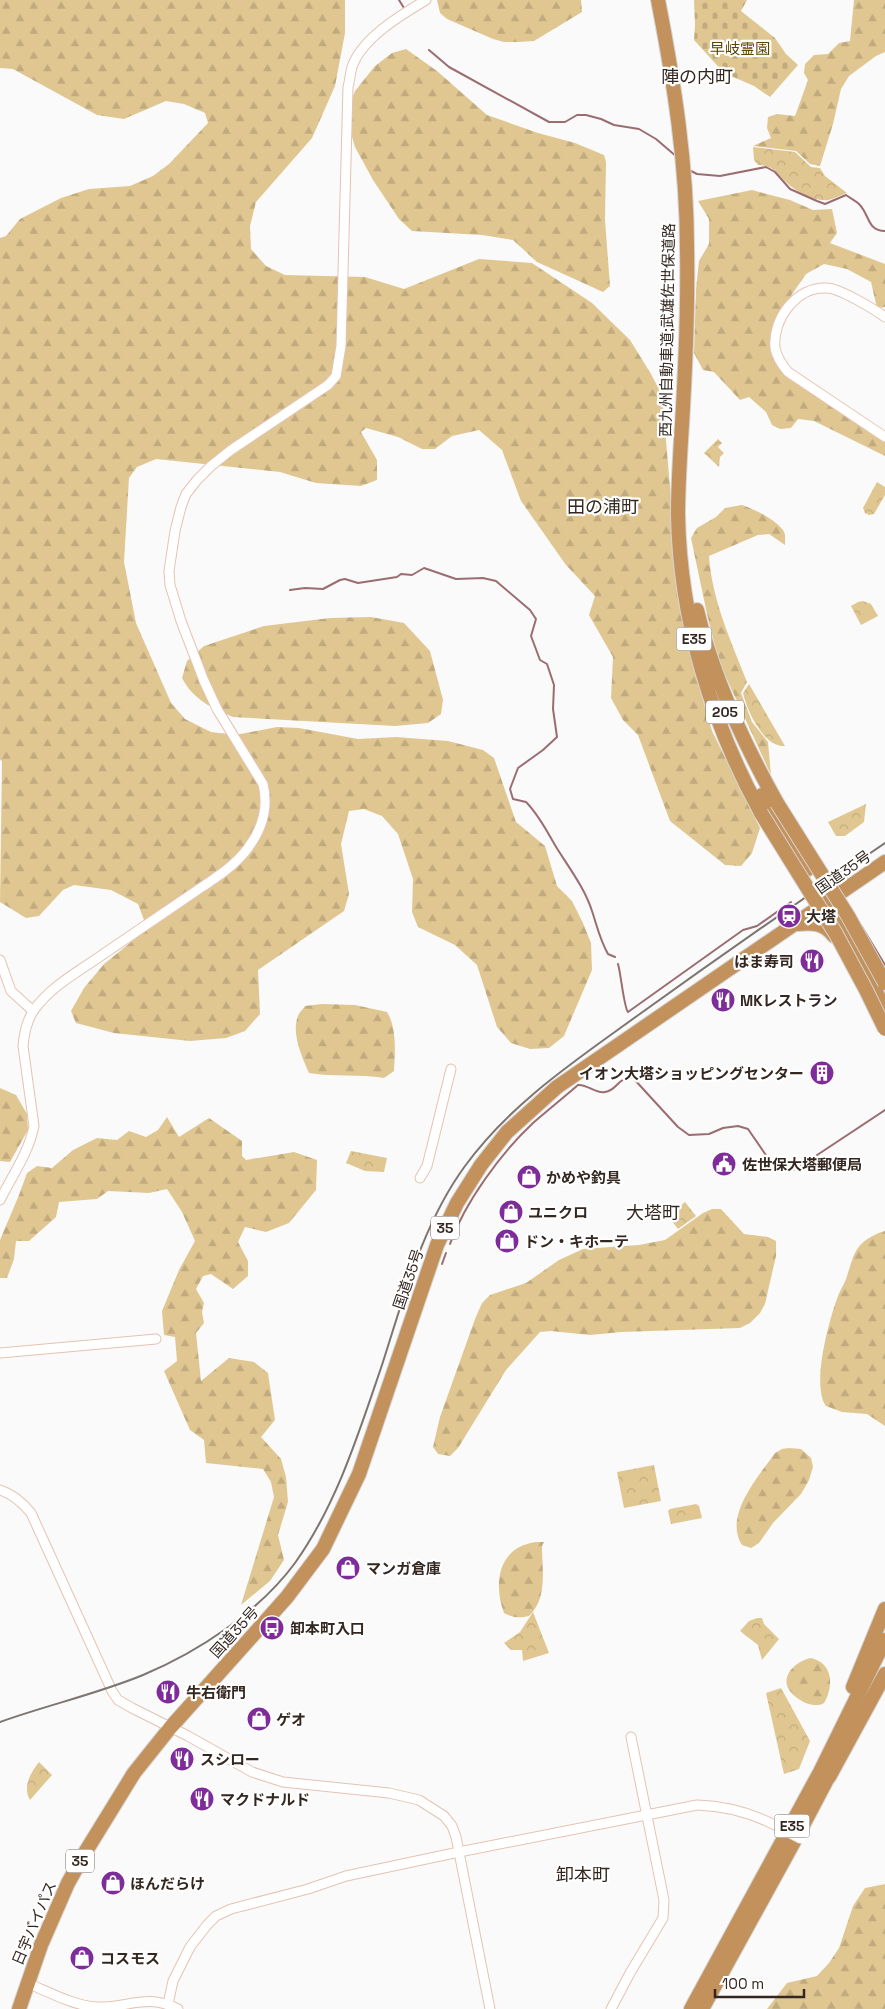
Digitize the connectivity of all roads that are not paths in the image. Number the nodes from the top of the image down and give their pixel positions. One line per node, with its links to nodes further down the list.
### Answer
1 (426, 0): 19 (street)
2 (658, 0): 5 (highway, 西九州自動車道;武雄佐世保道路 / E35)
3 (885, 317): 4 (street)
4 (885, 437)
5 (680, 453): 6 (highway, 西九州自動車道;武雄佐世保道路 / E35); 7 (highway, 西九州自動車道;武雄佐世保道路 / E35)
6 (685, 540): 9 (highway, 205); 16 (highway, 西九州自動車道;武雄佐世保道路 / E35, bridge)
7 (703, 674): 9 (highway); 21 (highway, 西九州自動車道;武雄佐世保道路 / E35, bridge)
8 (885, 862): 10 (highway, 国道35号 / 35)
9 (806, 869): 12 (highway, 205)
10 (856, 882): 11 (highway, 国道35号 / 35); 12 (highway)
11 (825, 904): 12 (highway, 205); 13 (highway, 国道35号 / 35); 14 (highway)
12 (842, 922): 17 (highway, 205); 18 (highway, 205); 20 (highway)
13 (796, 924): 14 (highway); 33 (highway, 国道35号 / 35)
14 (834, 936): 22 (highway)
15 (0, 960): 19 (street)
16 (885, 983)
17 (885, 991)
18 (885, 1011)
19 (33, 1012): 25 (street)
20 (885, 1020)
21 (885, 1029)
22 (885, 1038)
23 (451, 1069): 24 (street)
24 (420, 1178)
25 (0, 1200)
26 (156, 1339): 27 (street)
27 (0, 1353)
28 (0, 1490): 33 (street)
29 (885, 1609): 37 (highway)
30 (885, 1640): 37 (highway, E35)
31 (885, 1659): 35 (highway, E35)
32 (885, 1674): 35 (highway)
33 (170, 1728): 39 (street); 40 (highway, 日宇バイパス / 35)
34 (630, 1736): 36 (street)
35 (824, 1786): 47 (highway, E35)
36 (646, 1815): 37 (street); 39 (street); 45 (street)
37 (787, 1827): 38 (street, bridge); 46 (highway, E35)
38 (803, 1840)
39 (459, 1852): 41 (street); 44 (street)
40 (27, 1983): 41 (street); 42 (highway, 日宇バイパス / 35)
41 (168, 2004): 43 (street)
42 (19, 2009)
43 (178, 2009)
44 (490, 2009)
45 (611, 2009)
46 (691, 2009)
47 (702, 2009)

